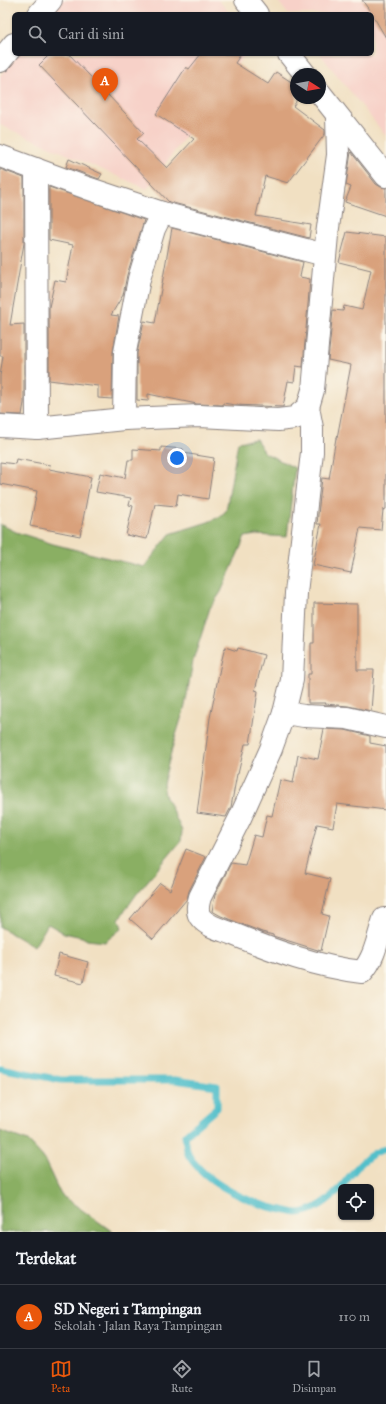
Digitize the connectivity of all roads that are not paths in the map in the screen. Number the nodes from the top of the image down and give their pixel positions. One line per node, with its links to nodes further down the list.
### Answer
1 (51, 0): 3 (street)
2 (246, 0): 4 (street)
3 (41, 12)
4 (255, 12)
5 (12, 46): 7 (street)
6 (292, 56): 8 (street)
7 (0, 61)
8 (300, 68)
9 (326, 102): 10 (street)
10 (337, 116): 13 (street); 15 (street)
11 (0, 156): 12 (street)
12 (36, 169): 14 (street); 19 (street)
13 (386, 176)
14 (162, 212): 15 (street); 17 (street)
15 (325, 255): 16 (street)
16 (308, 406): 17 (street); 20 (street)
17 (124, 418): 19 (street)
18 (0, 426): 19 (street)
19 (37, 428)
20 (284, 712): 21 (street); 22 (street)
21 (386, 727)
22 (386, 919)

